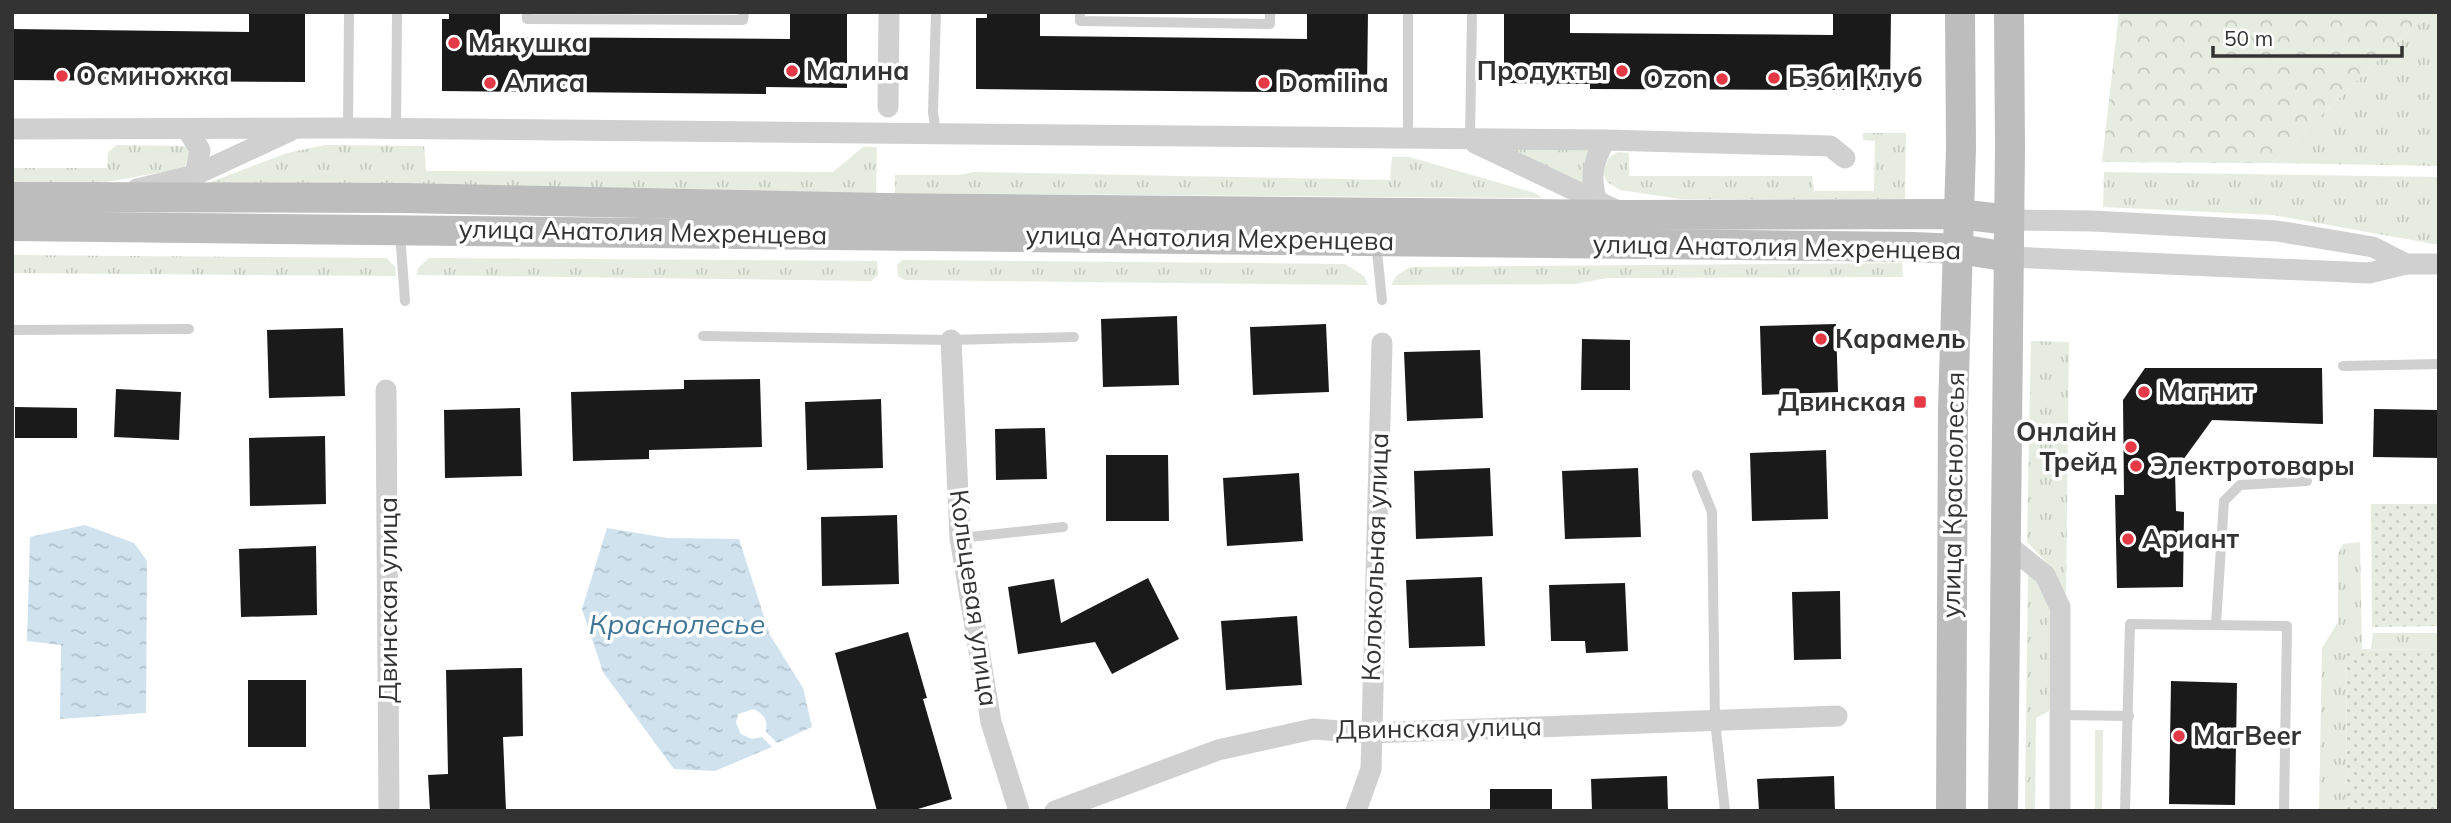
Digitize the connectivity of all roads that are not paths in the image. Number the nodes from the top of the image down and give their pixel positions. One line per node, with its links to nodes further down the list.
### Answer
1 (349, 12): 15 (lane)
2 (397, 12): 18 (lane)
3 (527, 12): 4 (lane)
4 (744, 12)
5 (888, 12): 13 (street)
6 (936, 12): 19 (lane)
7 (1080, 12): 8 (lane)
8 (1269, 12)
9 (1408, 12): 20 (lane)
10 (1472, 12): 22 (lane)
11 (1960, 12): 28 (street, улица Краснолесья)
12 (2008, 12): 30 (street, улица Краснолесья)
13 (888, 107)
14 (295, 128): 15 (street, улица Анатолия Мехренцева); 17 (street, улица Анатолия Мехренцева); 24 (street, улица Анатолия Мехренцева)
15 (348, 128): 18 (street, улица Анатолия Мехренцева)
16 (12, 129): 17 (street, улица Анатолия Мехренцева)
17 (187, 129): 24 (street)
18 (396, 129): 19 (street, улица Анатолия Мехренцева)
19 (936, 134): 20 (street, улица Анатолия Мехренцева)
20 (1408, 139): 22 (street, улица Анатолия Мехренцева)
21 (1605, 140): 22 (street, улица Анатолия Мехренцева); 23 (street, улица Анатолия Мехренцева); 27 (street, улица Анатолия Мехренцева)
22 (1470, 141): 27 (street, улица Анатолия Мехренцева)
23 (1845, 158)
24 (195, 175): 26 (street, улица Анатолия Мехренцева)
25 (12, 197): 26 (street, улица Анатолия Мехренцева)
26 (104, 197): 29 (street, улица Анатолия Мехренцева)
27 (1597, 201): 29 (street, улица Анатолия Мехренцева)
28 (1959, 214): 29 (street, улица Анатолия Мехренцева); 30 (street, улица Анатолия Мехренцева); 34 (street, улица Краснолесья)
29 (1626, 215)
30 (2010, 220): 35 (street, улица Краснолесья); 36 (street, улица Анатолия Мехренцева)
31 (12, 226): 32 (street, улица Анатолия Мехренцева)
32 (400, 230): 33 (street, улица Анатолия Мехренцева); 38 (lane)
33 (1376, 239): 34 (street, улица Анатолия Мехренцева); 39 (lane)
34 (1959, 248): 35 (street, улица Анатолия Мехренцева); 65 (street, улица Краснолесья)
35 (2009, 257): 36 (street, улица Анатолия Мехренцева); 53 (street, улица Краснолесья)
36 (2406, 264): 37 (street, улица Анатолия Мехренцева)
37 (2439, 264)
38 (405, 300)
39 (1382, 300)
40 (190, 329): 41 (lane)
41 (12, 330)
42 (703, 336): 44 (lane)
43 (1074, 337): 44 (lane)
44 (951, 340): 52 (street, Кольцевая улица)
45 (1382, 343): 59 (street, Колокольная улица)
46 (2439, 364): 47 (lane)
47 (2343, 366)
48 (386, 390): 60 (street, Двинская улица)
49 (1697, 475): 58 (lane)
50 (2307, 481): 54 (lane)
51 (1063, 527): 52 (lane)
52 (960, 538): 61 (street, Кольцевая улица)
53 (2005, 543): 55 (street, улица Краснолесья); 66 (street, улица Краснолесья)
54 (2216, 624): 57 (lane); 69 (lane)
55 (2061, 715): 57 (lane); 67 (street, улица Краснолесья)
56 (1837, 716): 58 (street, Двинская улица)
57 (2129, 716): 68 (lane)
58 (1715, 721): 59 (street, Двинская улица); 64 (lane)
59 (1370, 733): 62 (street, Двинская улица); 63 (street, Колокольная улица)
60 (389, 811)
61 (1018, 811)
62 (1055, 811)
63 (1356, 811)
64 (1725, 811)
65 (1951, 811)
66 (2003, 811)
67 (2060, 811)
68 (2125, 811)
69 (2284, 811)

